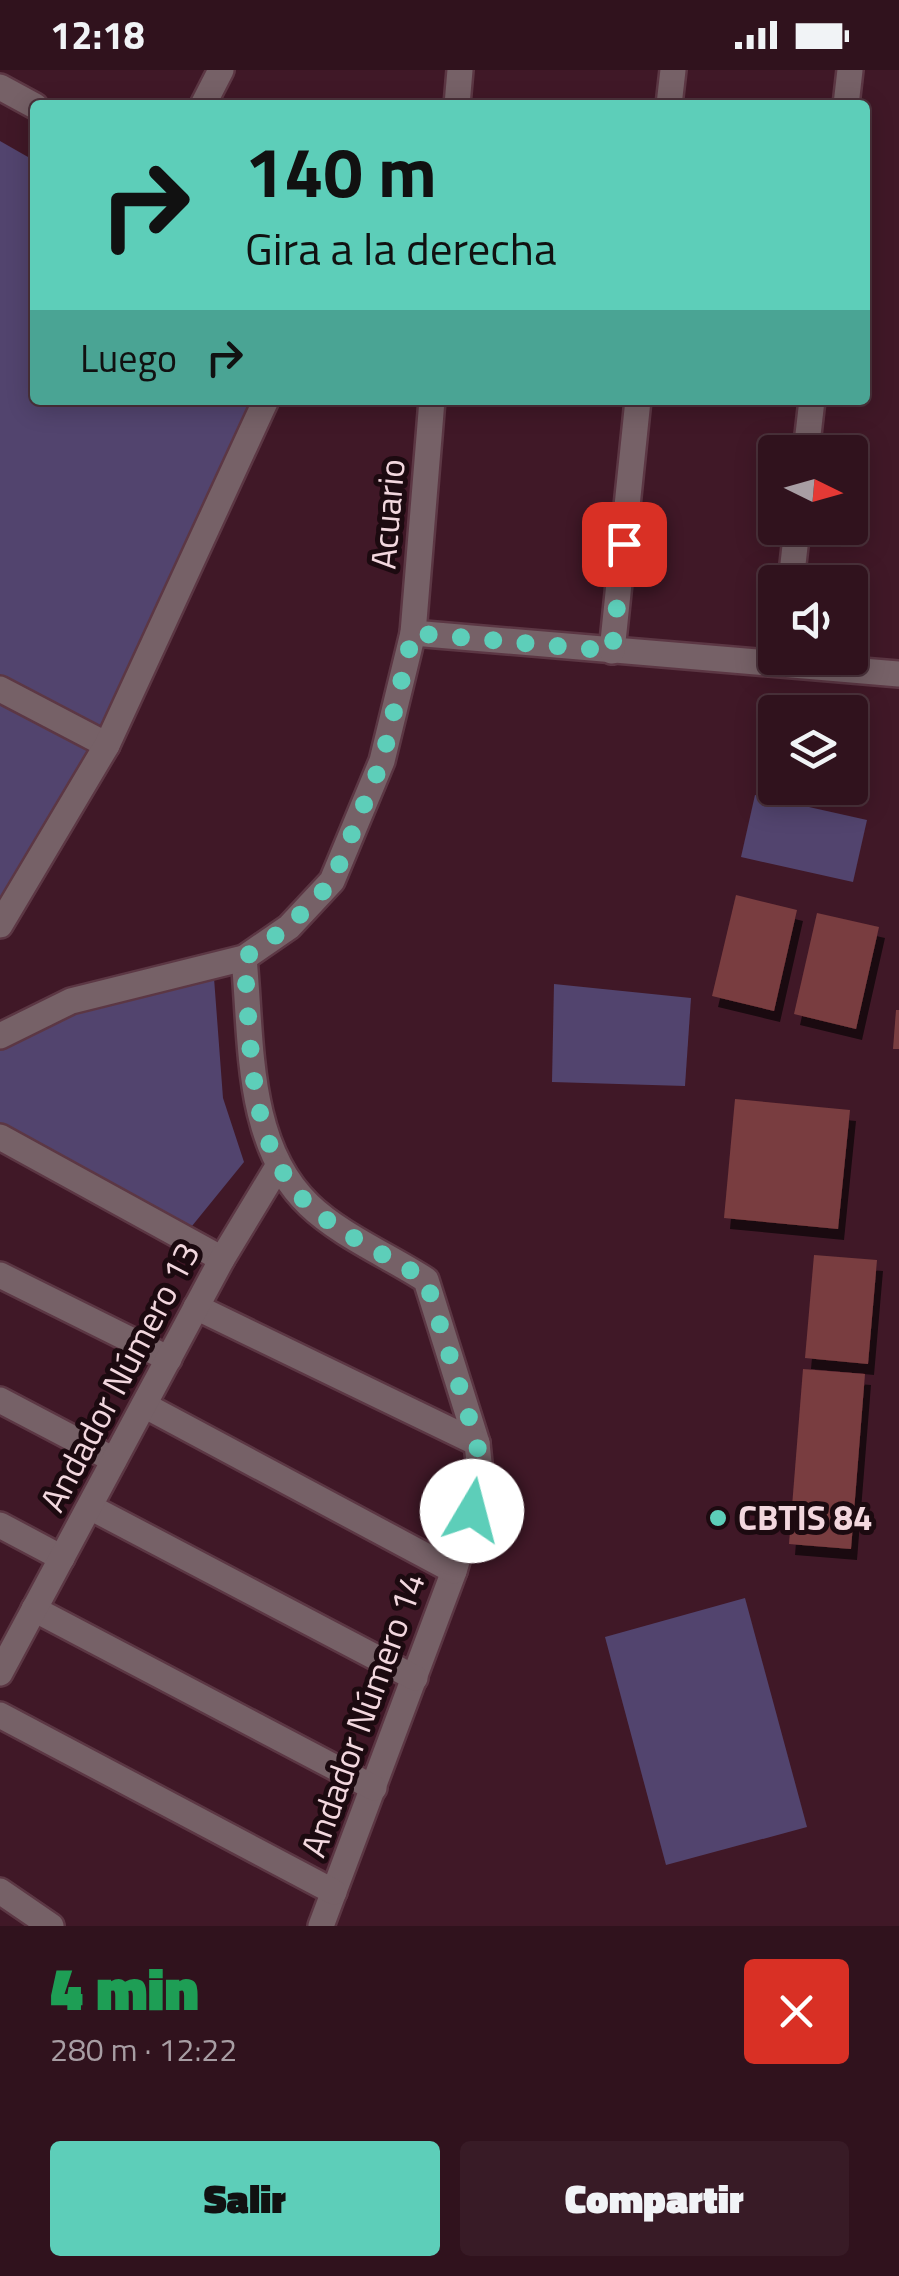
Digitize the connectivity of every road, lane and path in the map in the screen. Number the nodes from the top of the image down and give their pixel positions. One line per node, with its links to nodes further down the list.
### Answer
1 (221, 70): 6 (street)
2 (460, 70): 7 (street)
3 (673, 70): 8 (street)
4 (850, 70): 9 (street)
5 (0, 87): 10 (street)
6 (206, 100)
7 (457, 100)
8 (670, 100)
9 (847, 100)
10 (30, 103)
11 (264, 405): 22 (street)
12 (432, 405): 16 (street, Acuario)
13 (637, 405): 17 (street)
14 (811, 405): 15 (street)
15 (808, 435)
16 (413, 633): 17 (street); 24 (street, Acuario)
17 (612, 651): 18 (street)
18 (758, 660)
19 (868, 671): 20 (street)
20 (899, 674)
21 (0, 689): 22 (street)
22 (108, 745): 23 (street)
23 (0, 925)
24 (244, 958): 25 (street); 27 (street, Andador Número 14)
25 (0, 1036)
26 (0, 1137): 28 (street)
27 (277, 1168): 28 (street, Andador Número 13); 34 (street, Andador Número 14)
28 (222, 1258): 30 (street, Andador Número 13)
29 (0, 1274): 31 (street)
30 (196, 1308): 31 (street, Andador Número 13); 34 (street)
31 (169, 1358): 33 (street, Andador Número 13)
32 (0, 1400): 35 (street)
33 (144, 1405): 35 (street, Andador Número 13); 39 (street)
34 (477, 1443): 39 (street, Andador Número 14)
35 (114, 1460): 36 (street, Andador Número 13)
36 (90, 1506): 38 (street, Andador Número 13); 42 (street)
37 (0, 1525): 38 (street)
38 (62, 1558): 40 (street, Andador Número 13)
39 (454, 1571): 42 (street, Andador Número 14)
40 (34, 1609): 41 (street, Andador Número 13); 44 (street)
41 (2, 1667)
42 (415, 1678): 44 (street, Andador Número 14)
43 (0, 1715): 46 (street)
44 (374, 1788): 46 (street, Andador Número 14)
45 (0, 1891): 47 (street)
46 (334, 1892): 48 (street, Andador Número 14)
47 (51, 1926)
48 (321, 1926)

